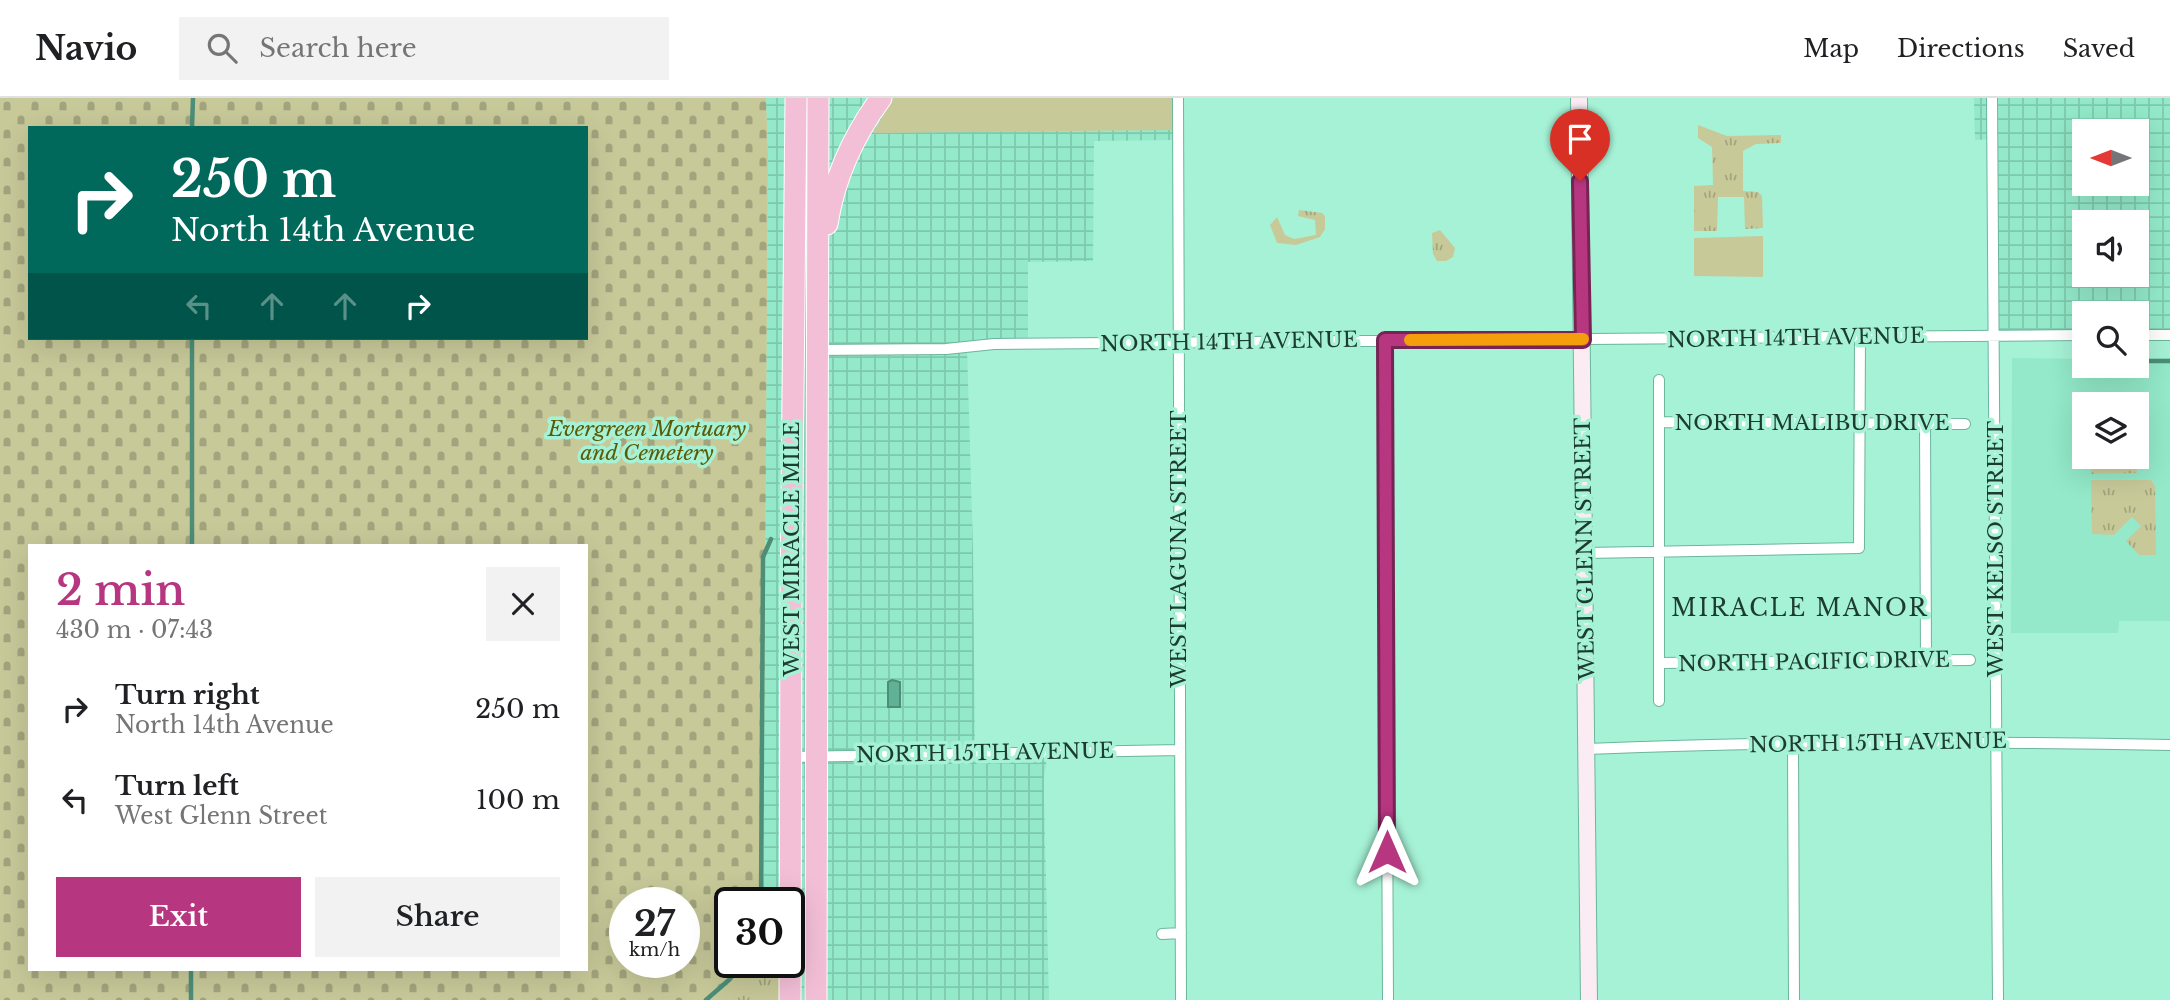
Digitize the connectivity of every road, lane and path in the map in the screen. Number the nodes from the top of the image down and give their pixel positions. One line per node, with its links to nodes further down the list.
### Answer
1 (796, 98): 16 (highway, WEST MIRACLE MILE)
2 (818, 98): 7 (highway, WEST MIRACLE MILE)
3 (881, 98): 7 (highway)
4 (1178, 98): 15 (street, WEST LAGUNA STREET)
5 (1579, 98): 14 (street, WEST GLENN STREET)
6 (1993, 98): 8 (street, WEST KELSO STREET)
7 (818, 275): 17 (highway, WEST MIRACLE MILE)
8 (1995, 335): 9 (street, NORTH 14TH AVENUE); 12 (street, NORTH 14TH AVENUE); 29 (street, WEST KELSO STREET)
9 (2072, 335)
10 (2149, 335): 11 (street)
11 (2170, 335)
12 (1860, 338): 14 (street, NORTH 14TH AVENUE); 20 (street)
13 (1385, 340): 14 (street, NORTH 14TH AVENUE); 15 (street, NORTH 14TH AVENUE); 41 (street)
14 (1583, 340): 24 (street, WEST GLENN STREET)
15 (1178, 342): 17 (street, NORTH 14TH AVENUE); 33 (street, WEST LAGUNA STREET)
16 (793, 350): 17 (street, NORTH 14TH AVENUE); 35 (highway, WEST MIRACLE MILE)
17 (818, 350): 34 (highway, WEST MIRACLE MILE)
18 (1659, 380): 19 (street)
19 (1659, 422): 20 (street, NORTH MALIBU DRIVE); 23 (street)
20 (1860, 423): 21 (street, NORTH MALIBU DRIVE); 23 (street)
21 (1925, 424): 22 (street, NORTH MALIBU DRIVE); 26 (street)
22 (1965, 424)
23 (1660, 551): 24 (street); 27 (street)
24 (1586, 553): 32 (street, WEST GLENN STREET)
25 (1970, 660): 26 (street, NORTH PACIFIC DRIVE)
26 (1926, 661): 27 (street, NORTH PACIFIC DRIVE)
27 (1659, 663): 28 (street)
28 (1659, 701)
29 (1996, 741): 30 (street, NORTH 15TH AVENUE); 31 (street, NORTH 15TH AVENUE); 44 (street, WEST KELSO STREET)
30 (1793, 743): 32 (street, NORTH 15TH AVENUE); 43 (street)
31 (2170, 745)
32 (1587, 749): 42 (street, WEST GLENN STREET)
33 (1180, 750): 34 (street, NORTH 15TH AVENUE); 36 (street, WEST LAGUNA STREET)
34 (817, 756): 35 (street, NORTH 15TH AVENUE); 39 (highway, WEST MIRACLE MILE)
35 (791, 757): 38 (highway, WEST MIRACLE MILE)
36 (1181, 933): 37 (street); 40 (street, WEST LAGUNA STREET)
37 (1162, 934)
38 (790, 1000)
39 (816, 1000)
40 (1181, 1000)
41 (1388, 1000)
42 (1590, 1000)
43 (1794, 1000)
44 (1998, 1000)

